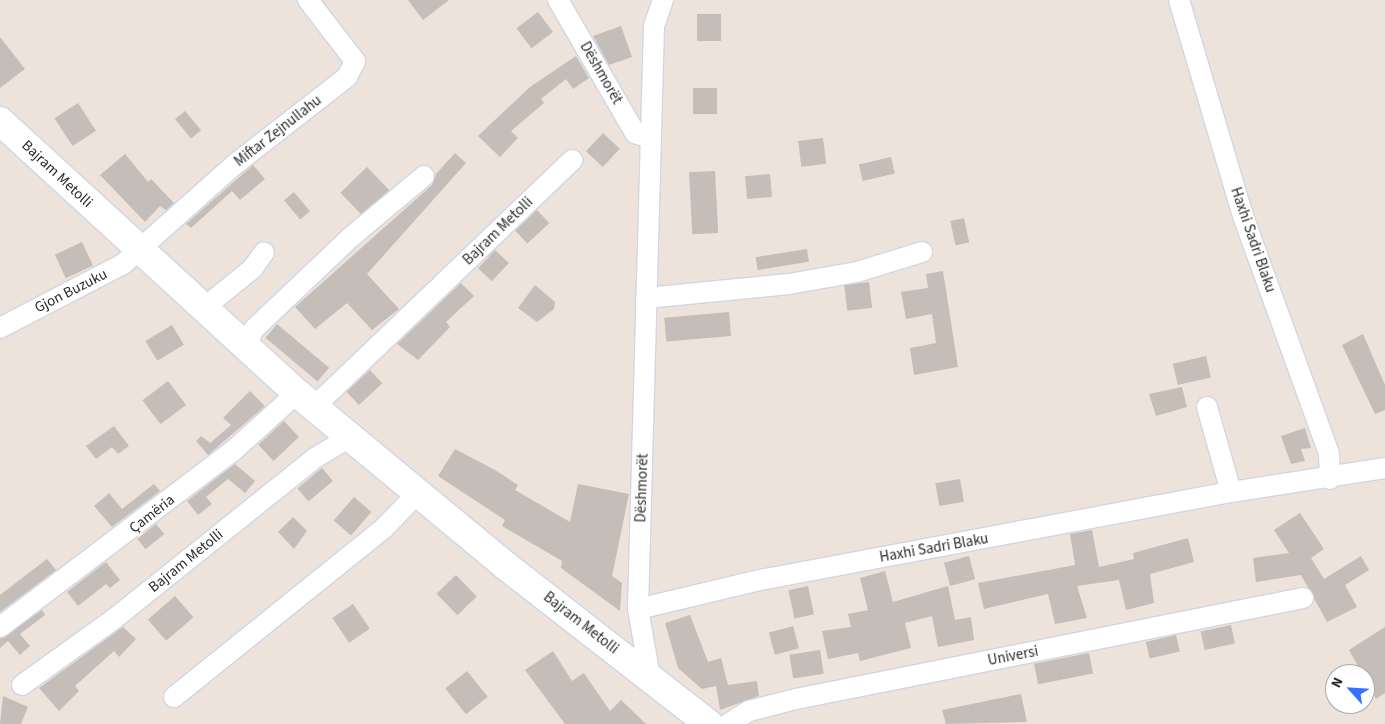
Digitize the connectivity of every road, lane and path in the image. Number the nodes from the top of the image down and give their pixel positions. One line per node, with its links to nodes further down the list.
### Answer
1 (308, 0): 9 (street, Miftar Zejnullahu)
2 (558, 0): 6 (street, Dëshmorët)
3 (663, 0): 6 (street, Dëshmorët)
4 (1179, 0): 20 (street, Haxhi Sadri Blaku)
5 (0, 121): 9 (main road, Bajram Metolli)
6 (650, 138): 12 (street, Dëshmorët)
7 (572, 160): 16 (street, Bajram Metolli)
8 (424, 176): 15 (street)
9 (138, 250): 13 (main road, Bajram Metolli); 14 (street, Gjon Buzuku)
10 (264, 252): 13 (street)
11 (922, 252): 12 (street)
12 (646, 298): 24 (street, Dëshmorët)
13 (205, 307): 15 (main road, Bajram Metolli)
14 (0, 328)
15 (245, 346): 16 (main road, Bajram Metolli)
16 (306, 399): 18 (main road, Bajram Metolli); 25 (street, Çamëria)
17 (1207, 407): 22 (street)
18 (350, 437): 21 (main road, Bajram Metolli); 27 (street, Bajram Metolli)
19 (1385, 468): 20 (street, Haxhi Sadri Blaku)
20 (1330, 479): 22 (street, Haxhi Sadri Blaku)
21 (419, 492): 26 (main road, Bajram Metolli); 28 (street)
22 (1231, 492): 24 (street, Haxhi Sadri Blaku)
23 (1303, 598): 30 (street, Universi)
24 (638, 609): 26 (street, Dëshmorët)
25 (0, 627)
26 (650, 677): 29 (main road, Bajram Metolli)
27 (22, 685)
28 (174, 697)
29 (697, 721)
30 (728, 724)

